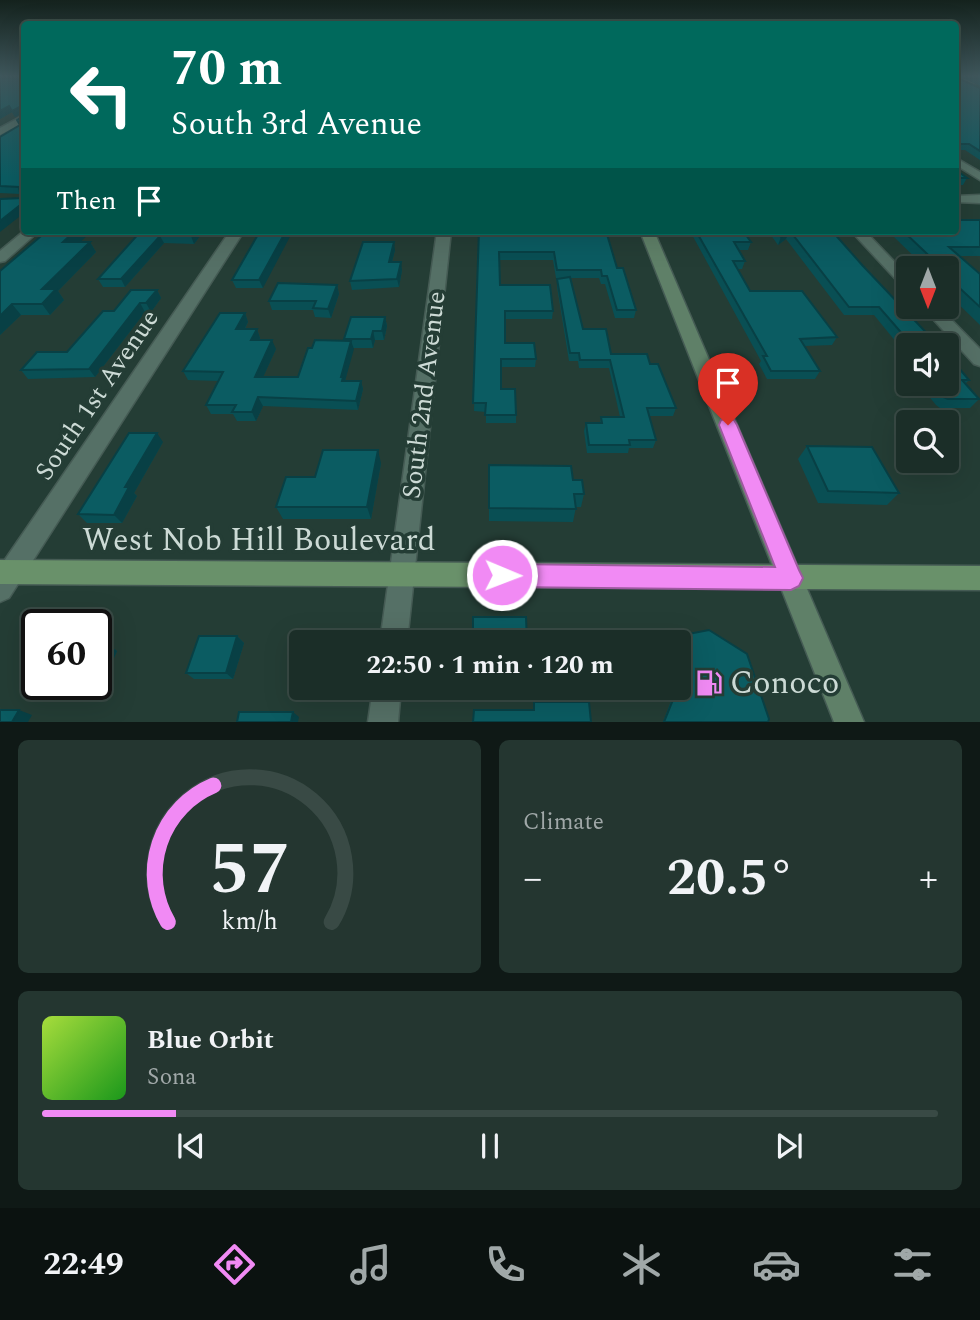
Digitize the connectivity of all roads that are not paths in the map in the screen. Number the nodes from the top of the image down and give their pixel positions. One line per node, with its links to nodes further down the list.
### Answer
1 (21, 120): 2 (street)
2 (0, 132)
3 (959, 163): 4 (street)
4 (980, 177)
5 (959, 199): 6 (street)
6 (980, 199)
7 (28, 235): 12 (street)
8 (234, 235): 17 (street, South 1st Avenue)
9 (444, 235): 16 (street, South 2nd Avenue)
10 (650, 235): 18 (street)
11 (862, 235): 13 (street)
12 (0, 258)
13 (896, 271)
14 (941, 319): 15 (street)
15 (980, 360)
16 (402, 574): 17 (main road, West Nob Hill Boulevard); 18 (main road, West Nob Hill Boulevard); 20 (street, South 2nd Avenue)
17 (4, 578)
18 (791, 578): 19 (main road, West Nob Hill Boulevard); 23 (street)
19 (980, 578)
20 (395, 630)
21 (386, 700): 22 (street)
22 (383, 722)
23 (849, 722)

